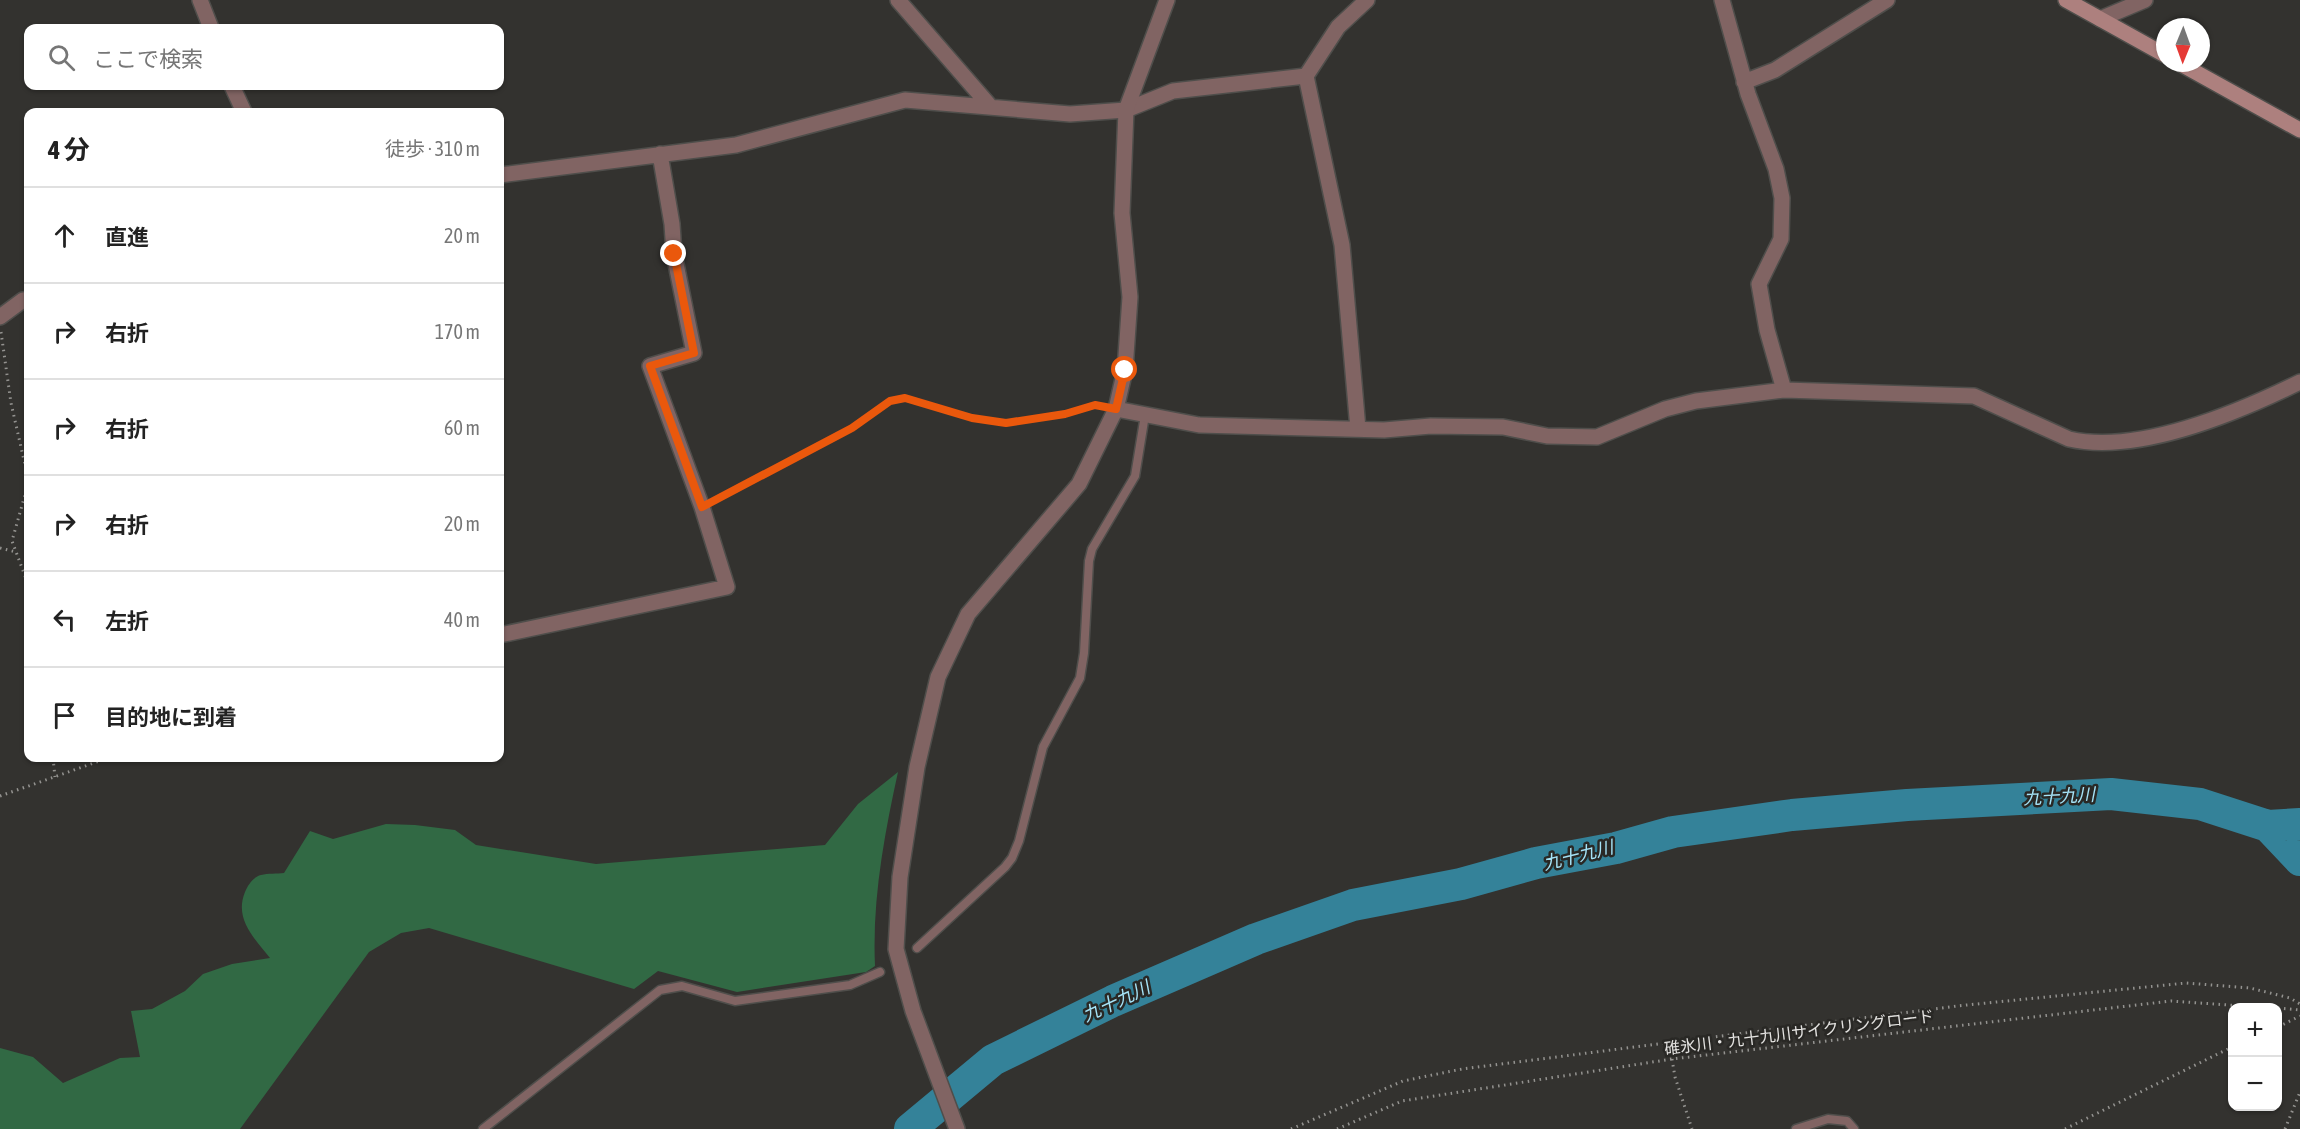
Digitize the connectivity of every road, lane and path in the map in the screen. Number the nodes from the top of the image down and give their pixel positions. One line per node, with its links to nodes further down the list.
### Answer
1 (200, 0): 10 (street)
2 (898, 0): 16 (street)
3 (1167, 0): 18 (street)
4 (1367, 0): 13 (street)
5 (1722, 0): 14 (street)
6 (1887, 0): 14 (street)
7 (2066, 0): 9 (main road)
8 (2145, 0): 9 (street)
9 (2100, 19): 11 (main road)
10 (209, 24)
11 (2156, 50)
12 (2195, 72): 19 (main road)
13 (1306, 76): 18 (street); 29 (street)
14 (1744, 81): 26 (street)
15 (234, 90): 17 (street)
16 (989, 105): 18 (street); 20 (street)
17 (242, 108)
18 (1126, 110): 27 (street)
19 (2300, 130)
20 (660, 154): 21 (street); 32 (street)
21 (504, 174)
22 (24, 300): 23 (street)
23 (0, 317)
24 (0, 323): 30 (path)
25 (2300, 382): 26 (street)
26 (1784, 390): 29 (street)
27 (1116, 409): 28 (street); 32 (path); 53 (street)
28 (1145, 415): 29 (street); 41 (lane)
29 (1358, 429)
30 (24, 460)
31 (24, 498): 34 (path)
32 (702, 507): 36 (street)
33 (0, 548): 34 (path)
34 (16, 552): 35 (path)
35 (24, 573)
36 (504, 634)
37 (53, 762): 39 (path)
38 (97, 762): 39 (path)
39 (55, 777): 40 (path)
40 (0, 796)
41 (917, 948)
42 (880, 972): 52 (lane)
43 (2300, 1004): 54 (path)
44 (2228, 1005): 50 (path, 碓氷川・九十九川サイクリングロード)
45 (2282, 1008): 46 (path)
46 (2300, 1010)
47 (2300, 1016): 48 (path)
48 (2282, 1025)
49 (2228, 1049): 59 (path)
50 (1672, 1059): 55 (path, 碓氷川・九十九川サイクリングロード); 56 (path)
51 (2300, 1092): 60 (path)
52 (483, 1129)
53 (957, 1129)
54 (1290, 1129)
55 (1337, 1129)
56 (1692, 1129)
57 (1796, 1129): 58 (lane)
58 (1854, 1129)
59 (2065, 1129)
60 (2285, 1129)

